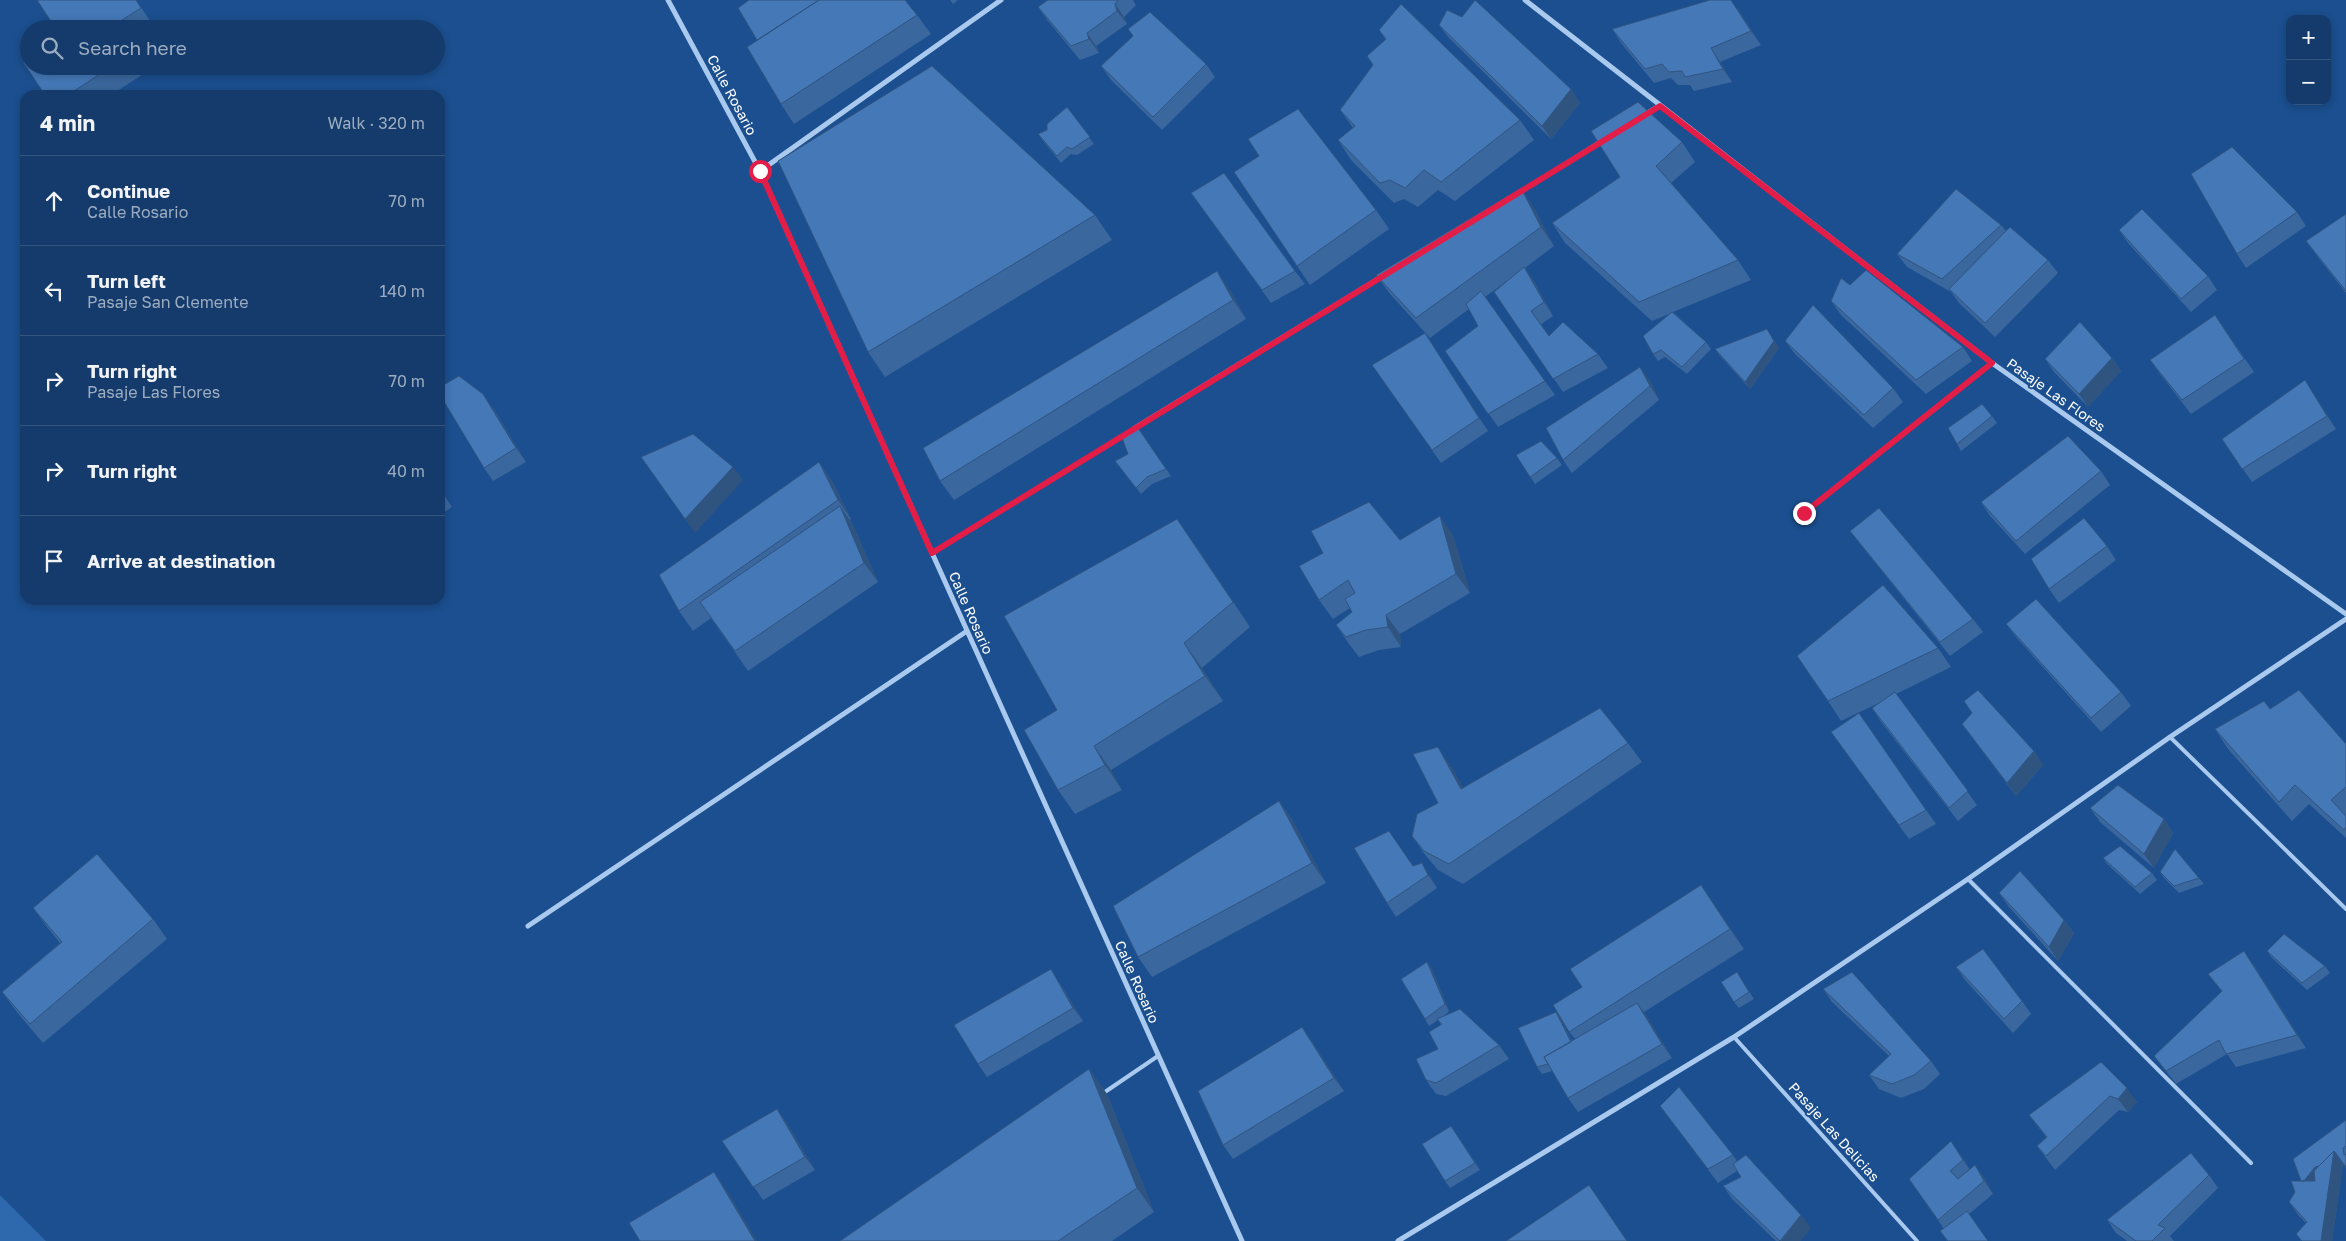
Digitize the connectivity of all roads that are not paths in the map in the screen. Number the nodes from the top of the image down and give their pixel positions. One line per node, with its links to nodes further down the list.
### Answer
1 (668, 0): 7 (street, Calle Rosario)
2 (1001, 0): 7 (street)
3 (1524, 0): 4 (street, Pasaje Las Flores)
4 (1660, 106): 5 (lane); 10 (street, Pasaje Las Flores)
5 (1643, 116)
6 (1609, 137): 8 (lane)
7 (760, 171): 12 (street, Calle Rosario)
8 (1516, 194)
9 (1389, 272): 12 (lane)
10 (1992, 363): 11 (lane); 13 (street, Pasaje Las Flores)
11 (1804, 513)
12 (932, 553): 15 (street, Calle Rosario)
13 (2346, 614)
14 (2346, 619): 16 (street)
15 (967, 631): 19 (street); 21 (street, Calle Rosario)
16 (2170, 737): 17 (street); 18 (lane)
17 (1968, 879): 20 (street); 23 (lane)
18 (2346, 909)
19 (528, 926)
20 (1734, 1037): 25 (street); 26 (lane, Pasaje Las Delicias)
21 (1158, 1056): 22 (lane); 24 (street, Calle Rosario)
22 (1101, 1095)
23 (2251, 1163)
24 (1242, 1241)
25 (1398, 1241)
26 (1918, 1241)

